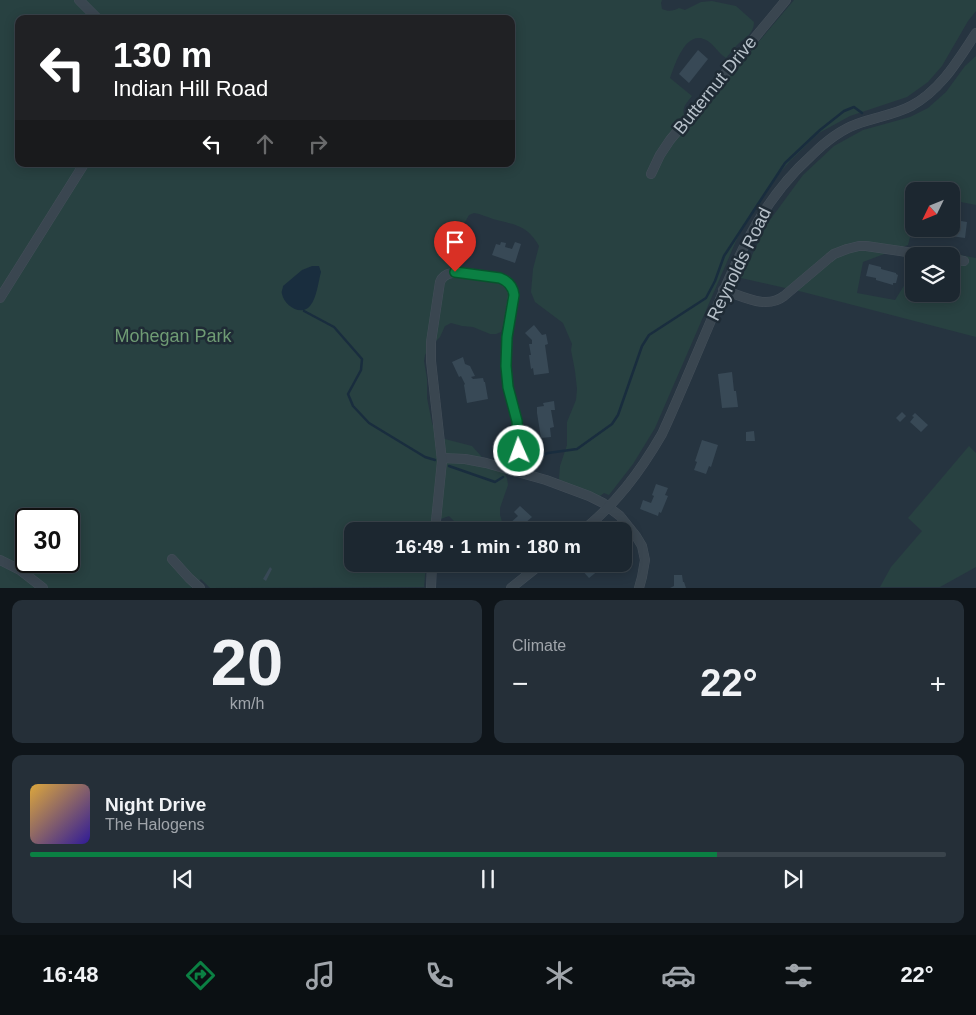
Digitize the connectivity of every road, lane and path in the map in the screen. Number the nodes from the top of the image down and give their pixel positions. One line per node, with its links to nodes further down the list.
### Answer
1 (79, 0): 3 (street)
2 (786, 0): 6 (street, Butternut Drive)
3 (94, 15)
4 (976, 33): 10 (street, Reynolds Road)
5 (82, 167): 11 (street)
6 (651, 174)
7 (905, 251): 10 (street)
8 (960, 260): 9 (street)
9 (964, 261)
10 (724, 290): 14 (street, Reynolds Road)
11 (0, 298)
12 (442, 458): 13 (street); 13 (street); 15 (street)
13 (519, 472): 14 (street)
14 (609, 508): 16 (street, Reynolds Road); 25 (street)
15 (436, 522)
16 (593, 522)
17 (172, 559): 22 (street)
18 (0, 560): 21 (street)
19 (431, 572): 23 (street)
20 (531, 572): 24 (street)
21 (43, 588)
22 (200, 588)
23 (430, 588)
24 (511, 588)
25 (639, 588)

